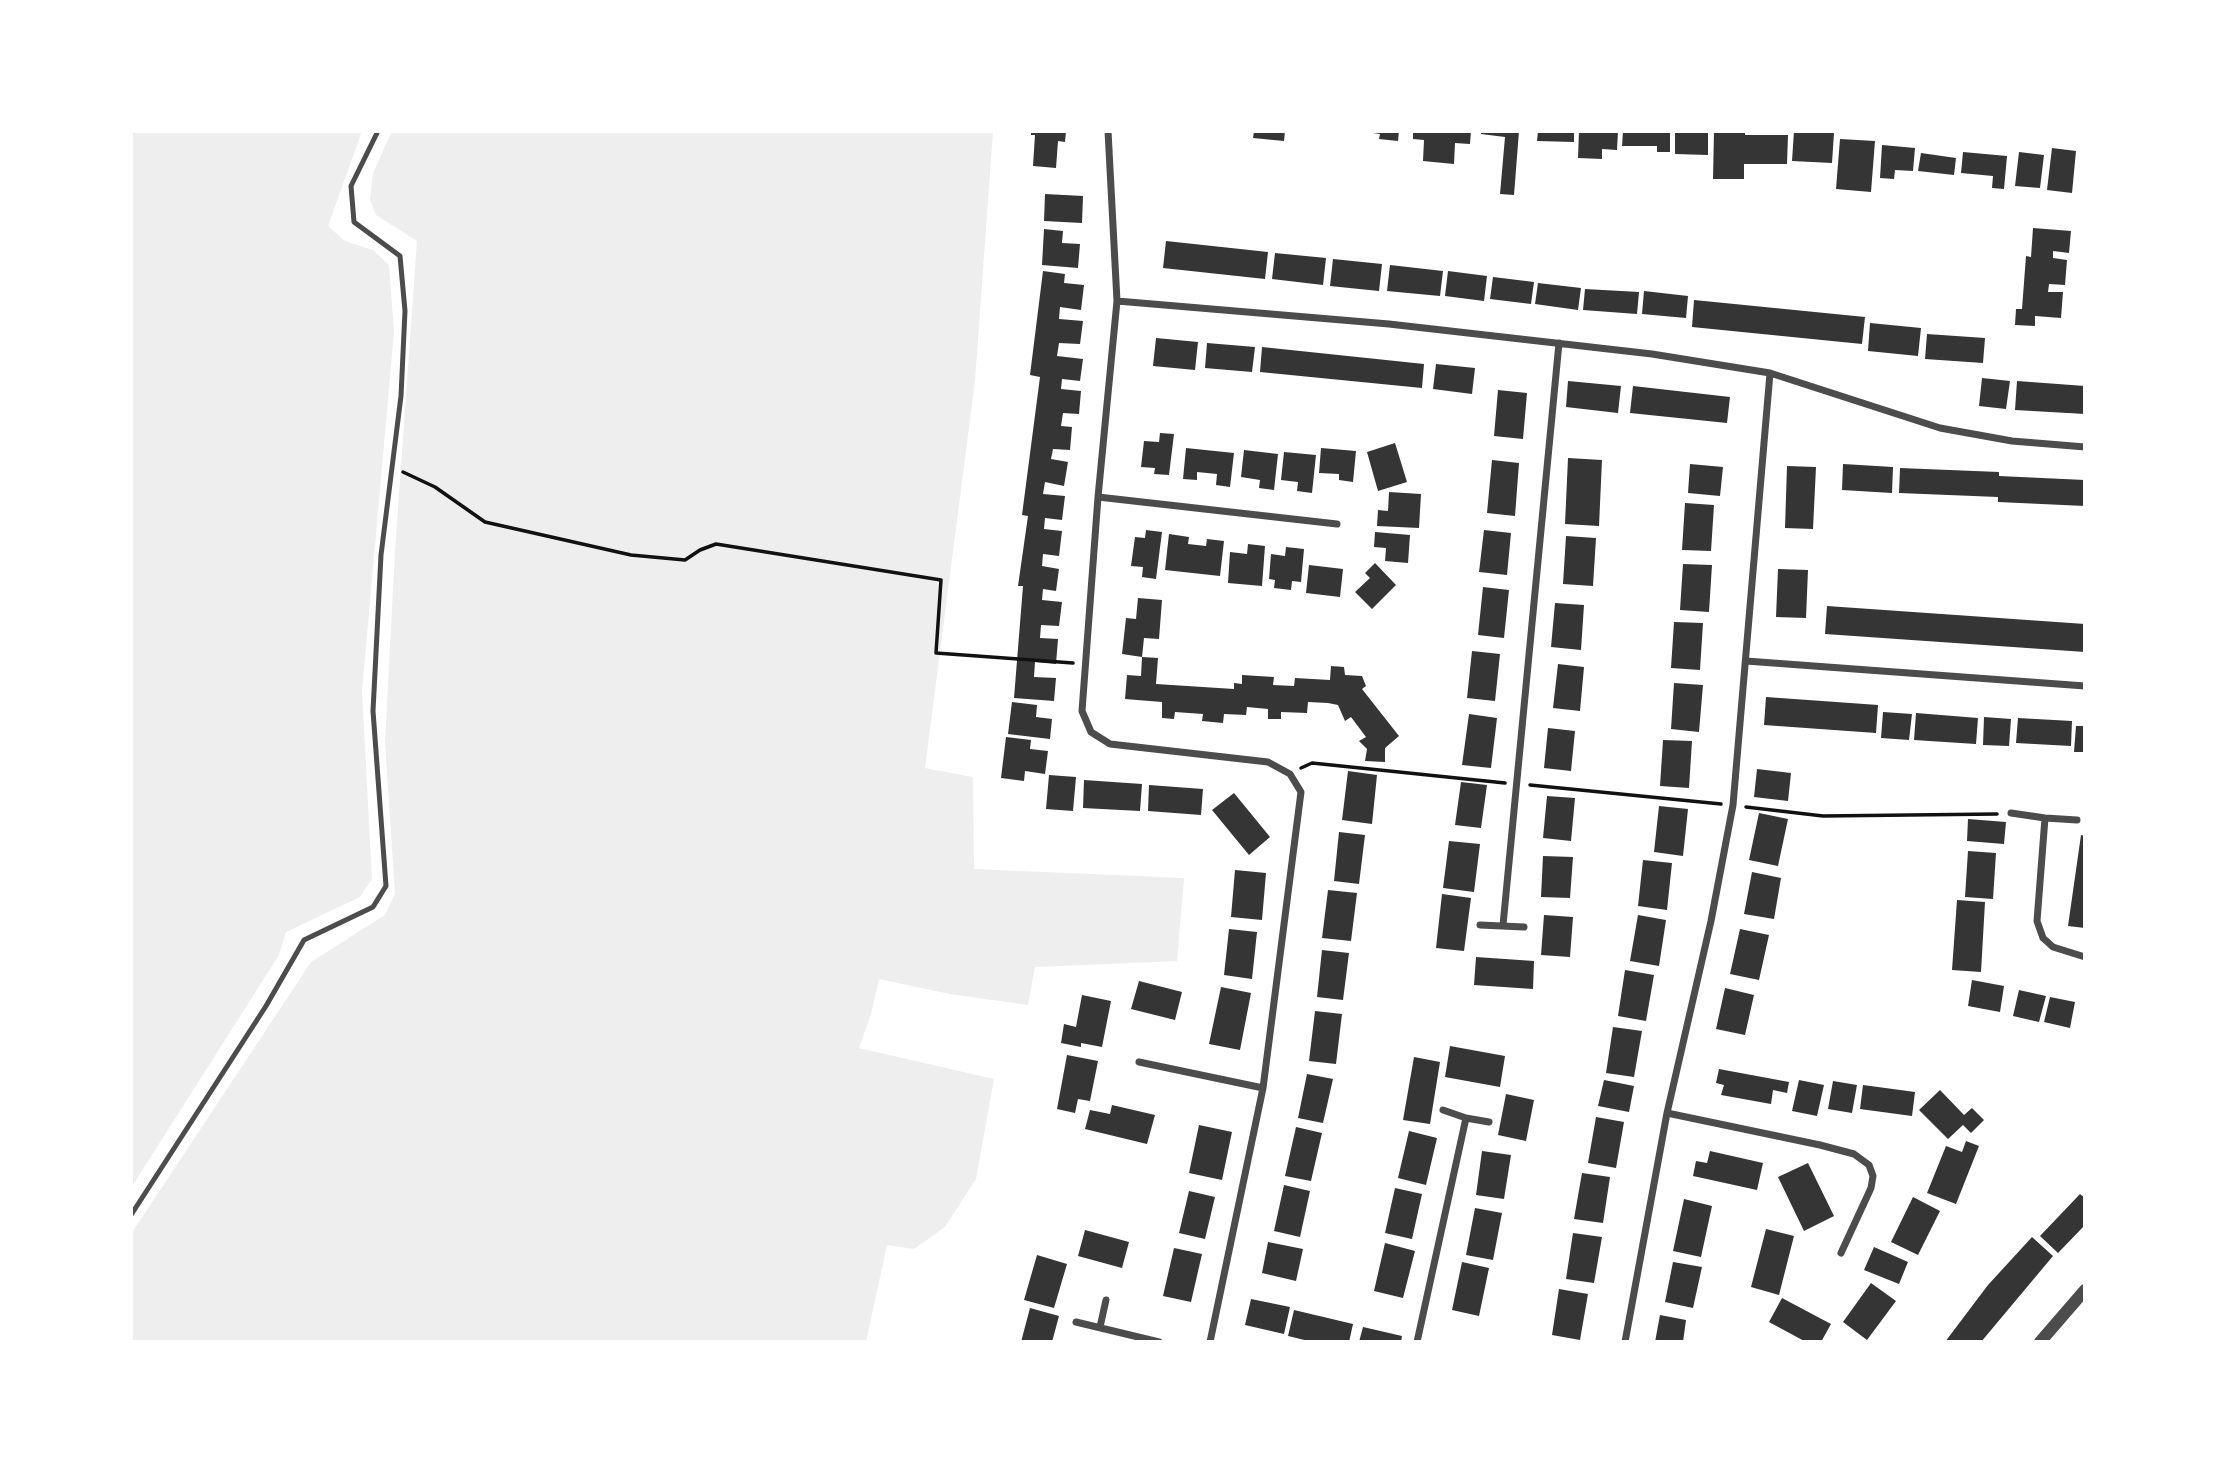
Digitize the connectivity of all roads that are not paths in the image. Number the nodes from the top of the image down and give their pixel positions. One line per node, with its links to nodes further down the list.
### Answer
1 (378, 131): 24 (lane)
2 (1108, 131): 3 (street)
3 (1117, 301): 4 (street); 7 (street)
4 (1559, 343): 5 (street); 15 (street)
5 (1770, 373): 6 (street); 9 (street)
6 (2085, 447)
7 (1098, 497): 8 (street); 19 (street)
8 (1337, 524)
9 (1746, 661): 10 (street); 21 (street)
10 (2085, 686)
11 (2011, 813): 12 (street)
12 (2045, 818): 13 (street); 17 (street)
13 (2077, 820)
14 (1480, 925): 15 (street)
15 (1503, 925): 16 (street)
16 (1524, 927)
17 (2085, 957)
18 (1139, 1062): 19 (street)
19 (1263, 1088): 31 (street)
20 (1443, 1110): 22 (street)
21 (1667, 1113): 25 (street); 33 (street)
22 (1466, 1118): 23 (street); 32 (street)
23 (1489, 1122)
24 (131, 1215)
25 (1841, 1253)
26 (2085, 1290): 34 (street)
27 (1106, 1300): 29 (street)
28 (1076, 1322): 29 (street)
29 (1100, 1327): 30 (street)
30 (1159, 1342)
31 (1210, 1342)
32 (1417, 1342)
33 (1625, 1342)
34 (2039, 1342)

